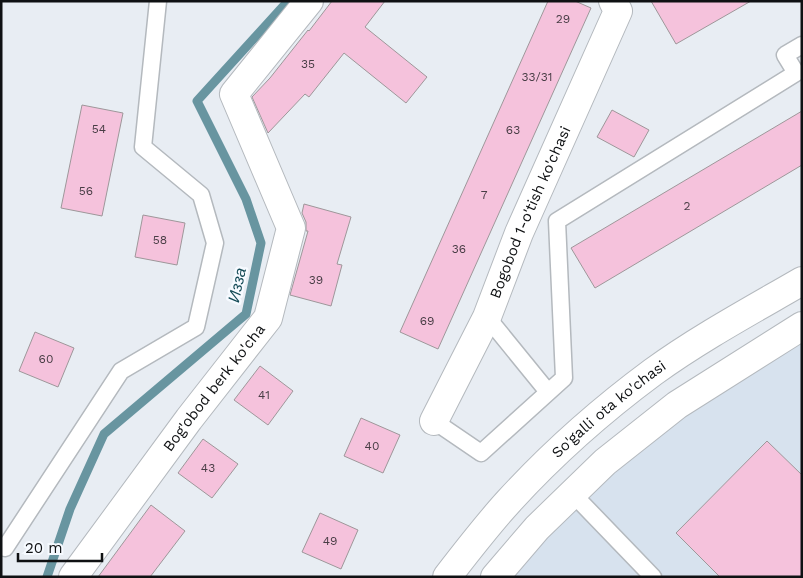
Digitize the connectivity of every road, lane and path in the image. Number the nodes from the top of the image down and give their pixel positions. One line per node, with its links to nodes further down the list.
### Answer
1 (158, 1): 11 (lane)
2 (309, 1): 12 (street, Bog'obod berk ko'cha)
3 (613, 1): 6 (street, Bogobod 1-o'tish ko'chasi)
4 (802, 45): 8 (lane)
5 (802, 281): 13 (street, So'galli ota ko'chasi)
6 (487, 317): 8 (lane); 9 (street, Bogobod 1-o'tish ko'chasi)
7 (802, 326): 10 (street)
8 (548, 392): 9 (lane)
9 (434, 421)
10 (572, 493): 14 (street); 15 (lane)
11 (5, 548)
12 (73, 577)
13 (447, 577)
14 (495, 577)
15 (653, 577)

